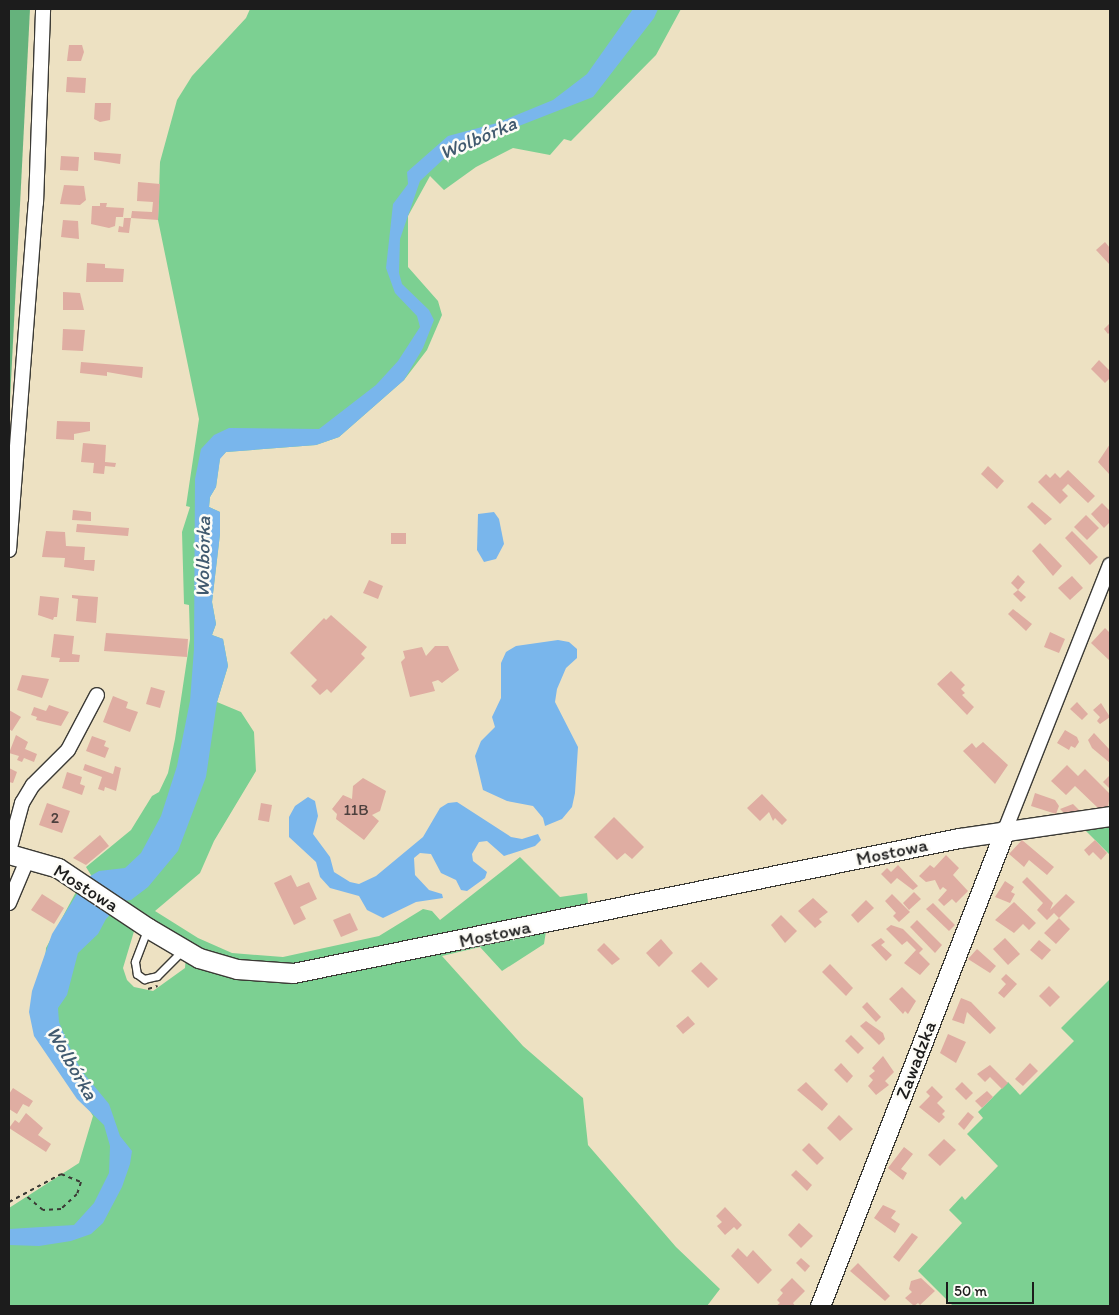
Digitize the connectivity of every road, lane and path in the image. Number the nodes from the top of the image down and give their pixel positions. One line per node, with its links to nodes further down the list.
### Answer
1 (43, 9): 2 (street)
2 (9, 550)
3 (1110, 565): 6 (street)
4 (97, 695): 7 (street)
5 (1110, 816): 6 (street, Mostowa)
6 (1009, 822): 11 (street, Mostowa); 16 (street, Zawadzka)
7 (9, 853): 8 (street, Mostowa)
8 (28, 858): 9 (street); 10 (street, Mostowa)
9 (9, 903)
10 (148, 928): 11 (street, Mostowa); 11 (lane)
11 (183, 950)
12 (161, 984): 13 (path)
13 (140, 987)
14 (24, 1194): 14 (path); 15 (path)
15 (9, 1202)
16 (820, 1306)

